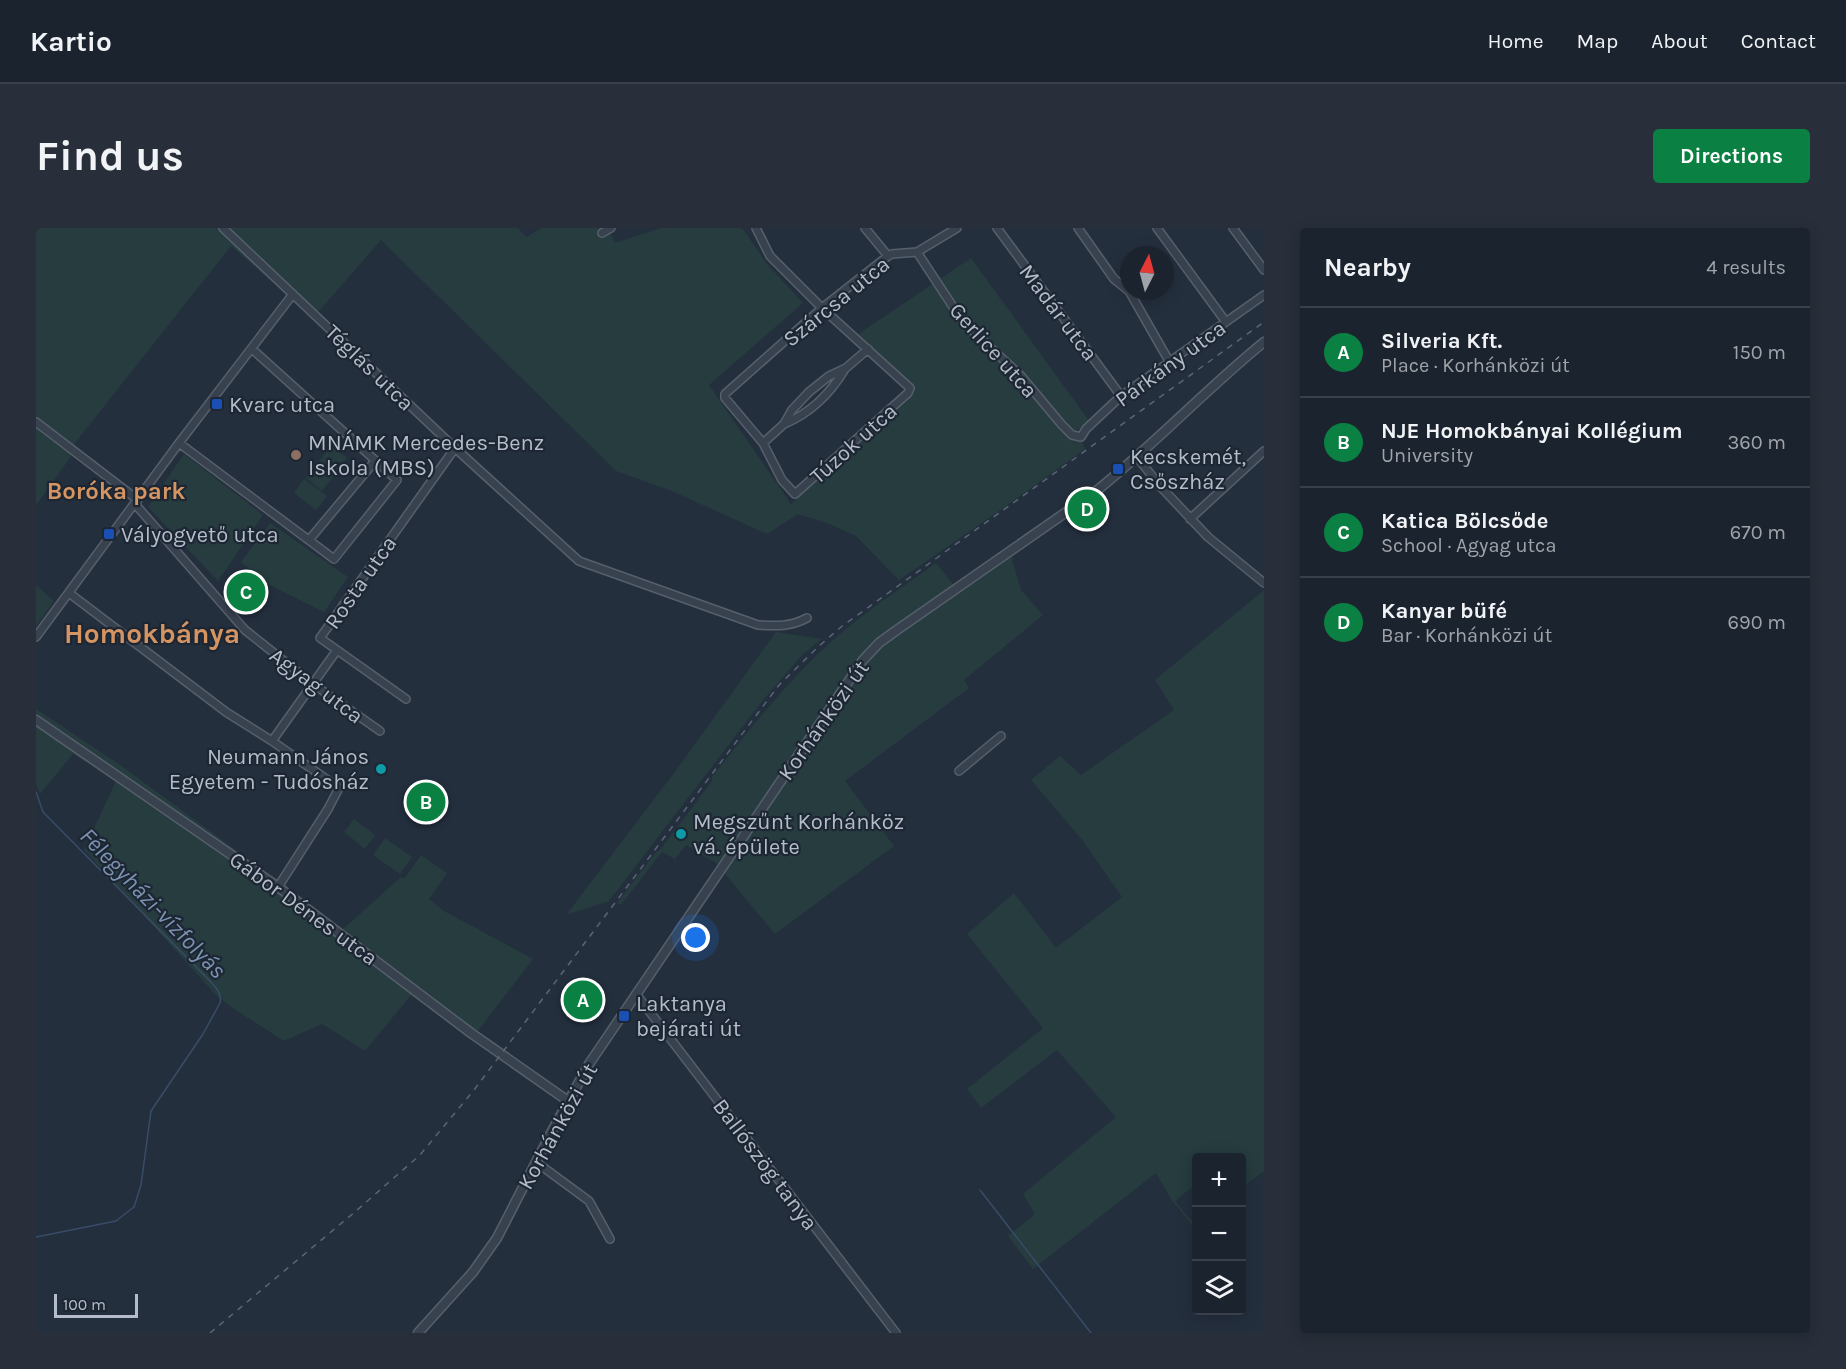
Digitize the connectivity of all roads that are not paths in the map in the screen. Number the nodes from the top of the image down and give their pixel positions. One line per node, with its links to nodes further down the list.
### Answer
1 (223, 228): 15 (street, Téglás utca)
2 (611, 228): 10 (street)
3 (756, 228): 18 (street, Túzok utca)
4 (865, 228): 12 (street)
5 (957, 228): 11 (street, Szárcsa utca)
6 (997, 228): 26 (street, Madár utca)
7 (1078, 228): 14 (street)
8 (1157, 228): 19 (street)
9 (1233, 228): 13 (street)
10 (602, 233)
11 (917, 252): 12 (street, Szárcsa utca); 29 (street, Gerlice utca)
12 (888, 256): 18 (street, Szárcsa utca)
13 (1264, 270)
14 (1120, 284)
15 (293, 294): 21 (street); 32 (street, Téglás utca)
16 (1264, 295): 19 (street, Párkány utca)
17 (1134, 300): 23 (street)
18 (822, 308): 22 (street, Túzok utca); 25 (street, Szárcsa utca)
19 (1226, 322): 23 (street, Párkány utca)
20 (1264, 342): 34 (street, Korhánközi út)
21 (252, 349): 30 (street); 35 (street)
22 (868, 349): 24 (street); 31 (street, Túzok utca)
23 (1169, 361): 26 (street, Párkány utca)
24 (846, 368): 28 (street); 28 (street)
25 (725, 394): 31 (street, Túzok utca)
26 (1122, 396): 29 (street, Párkány utca)
27 (36, 422): 36 (street, Agyag utca)
28 (784, 424): 31 (street)
29 (1081, 437)
30 (179, 443): 36 (street); 38 (street)
31 (763, 443)
32 (455, 448): 41 (street, Téglás utca); 43 (street, Rosta utca)
33 (1264, 451): 37 (street)
34 (1137, 457): 37 (street); 52 (street, Korhánközi út)
35 (375, 461): 38 (street); 38 (street)
36 (136, 502): 40 (street); 44 (street, Agyag utca)
37 (1190, 519): 39 (street)
38 (309, 540)
39 (1264, 583)
40 (69, 593): 42 (street); 49 (street)
41 (807, 618)
42 (36, 637)
43 (337, 650): 44 (street, Rosta utca); 45 (street)
44 (313, 684): 47 (street, Agyag utca); 49 (street, Rosta utca)
45 (406, 699)
46 (36, 720): 51 (street, Gábor Dénes utca)
47 (380, 731)
48 (1001, 736): 50 (street)
49 (272, 741): 51 (street)
50 (959, 771)
51 (279, 887): 53 (street, Gábor Dénes utca)
52 (636, 994): 53 (street, Korhánközi út); 57 (street, Ballószög tanya)
53 (568, 1101): 54 (street, Korhánközi út)
54 (536, 1162): 55 (street); 56 (street, Korhánközi út)
55 (610, 1239)
56 (418, 1333)
57 (896, 1333)

